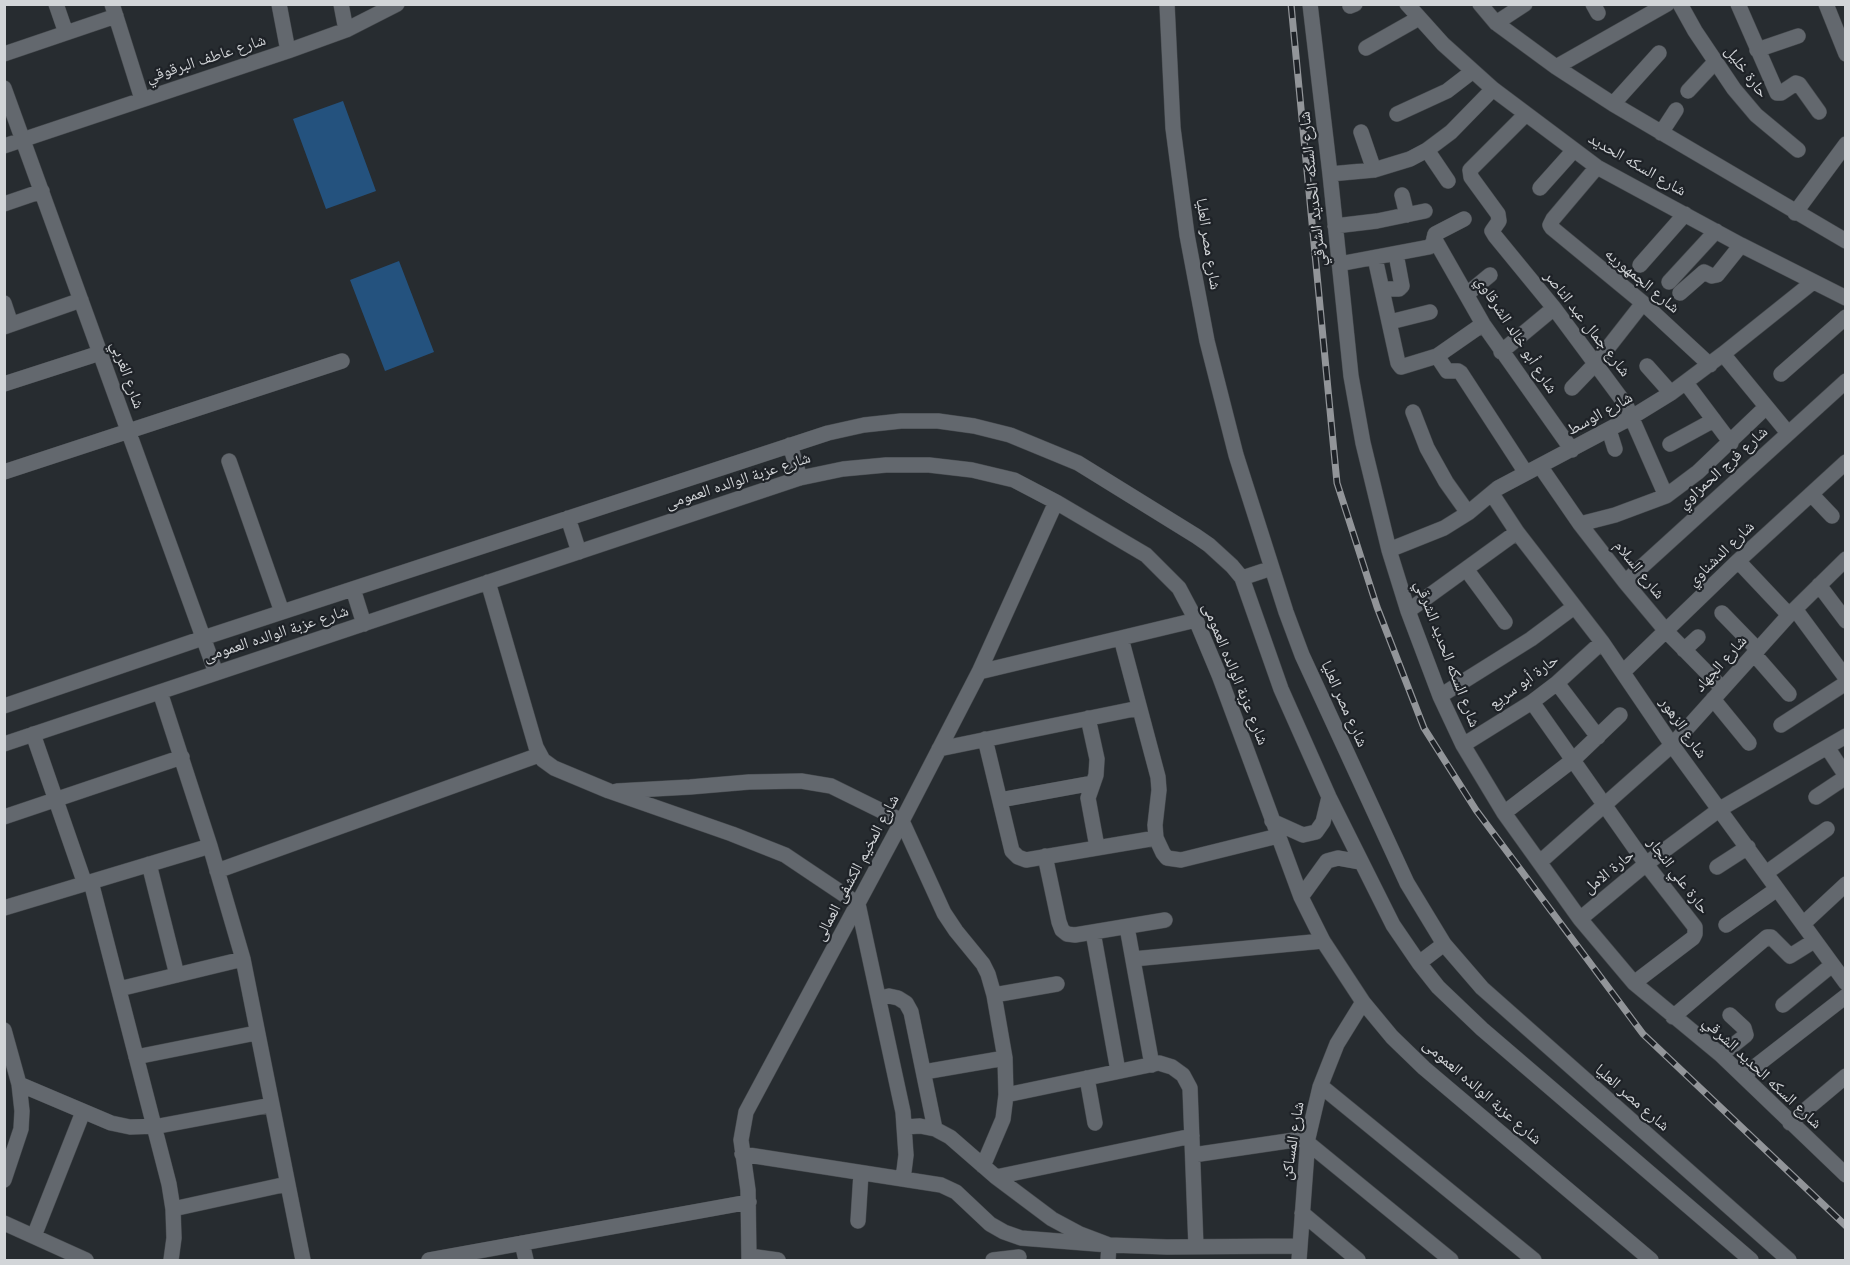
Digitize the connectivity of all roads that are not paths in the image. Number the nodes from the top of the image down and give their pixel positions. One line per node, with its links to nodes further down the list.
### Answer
1 (56, 4): 18 (street)
2 (279, 4): 22 (street)
3 (341, 4): 17 (street)
4 (397, 4): 17 (street, شارع عاطف البرقوقي)
5 (1167, 4): 127 (street, شارع مصر العليا)
6 (1310, 4): 49 (street, شارع السكه الحديد الشرقي)
7 (1407, 4): 15 (street, شارع السكه الحديد)
8 (1480, 4): 16 (street)
9 (1525, 4): 16 (street)
10 (1668, 4): 27 (street)
11 (1680, 4): 26 (street, حارة خليل)
12 (1738, 4): 21 (street)
13 (1826, 4): 25 (street)
14 (114, 10): 18 (street); 32 (street)
15 (1419, 18): 20 (street); 28 (street, شارع السكه الحديد)
16 (1496, 23): 27 (street)
17 (346, 30): 22 (street, شارع عاطف البرقوقي)
18 (66, 33): 24 (street)
19 (1798, 36): 21 (street)
20 (1366, 48)
21 (1757, 50): 35 (street)
22 (288, 51): 32 (street, شارع عاطف البرقوقي)
23 (1659, 53): 33 (street)
24 (4, 54)
25 (1845, 54)
26 (1715, 62): 31 (street); 46 (street, حارة خليل)
27 (1556, 67): 33 (street)
28 (1473, 70): 30 (street, شارع السكه الحديد); 36 (street)
29 (4, 88): 38 (street, شارع الغربي)
30 (1493, 89): 37 (street, شارع السكه الحديد); 44 (street)
31 (1688, 91)
32 (142, 99): 41 (street, شارع عاطف البرقوقي)
33 (1613, 104): 40 (street)
34 (1676, 110): 40 (street)
35 (1819, 112)
36 (1397, 114)
37 (1526, 114): 45 (street, شارع السكه الحديد); 77 (street, شارع جمال عبد الناصر)
38 (11, 125): 41 (street, شارع الغربي)
39 (1361, 132): 48 (street)
40 (1661, 133): 56 (street)
41 (23, 139): 43 (street, شارع عاطف البرقوقي); 52 (street, شارع الغربي)
42 (1845, 144): 56 (street)
43 (4, 146)
44 (1427, 150): 48 (street); 50 (street)
45 (1574, 150): 47 (street, شارع السكه الحديد); 51 (street)
46 (1798, 150)
47 (1597, 166): 57 (street, شارع السكه الحديد); 76 (street, شارع الجمهوريه)
48 (1374, 170): 49 (street)
49 (1330, 174): 60 (street, شارع السكه الحديد الشرقي)
50 (1448, 181)
51 (1540, 188)
52 (42, 191): 54 (street); 74 (street, شارع الغربي)
53 (1402, 195): 58 (street)
54 (4, 204)
55 (1425, 211): 58 (street)
56 (1795, 213): 62 (street)
57 (1685, 214): 61 (street, شارع السكه الحديد); 68 (street)
58 (1407, 215): 60 (street)
59 (1464, 219): 63 (street)
60 (1335, 226): 67 (street, شارع السكه الحديد الشرقي)
61 (1716, 231): 64 (street, شارع السكه الحديد); 64 (street)
62 (1844, 236)
63 (1434, 238): 65 (street); 72 (street, شارع أبو خالد الشرقاوي)
64 (1741, 245): 70 (street, شارع السكه الحديد)
65 (1396, 254): 66 (street); 71 (street)
66 (1376, 258): 67 (street); 71 (street)
67 (1339, 264): 123 (street, شارع السكه الحديد الشرقي)
68 (1640, 265)
69 (1490, 275): 72 (street)
70 (1813, 282): 73 (street, شارع السكه الحديد); 85 (street, شارع الوسط)
71 (1383, 289): 80 (street)
72 (1467, 294): 81 (street, شارع أبو خالد الشرقاوي)
73 (1845, 298)
74 (81, 300): 82 (street); 84 (street, شارع الغربي)
75 (4, 303): 82 (street)
76 (1644, 303): 88 (street); 89 (street, شارع الجمهوريه)
77 (1554, 308): 83 (street); 88 (street, شارع جمال عبد الناصر)
78 (1430, 312): 80 (street)
79 (1845, 317): 91 (street)
80 (1390, 322): 86 (street)
81 (1483, 324): 83 (street, شارع أبو خالد الشرقاوي); 86 (street)
82 (8, 325)
83 (1501, 352): 108 (street, شارع أبو خالد الشرقاوي)
84 (100, 353): 94 (street); 102 (street, شارع الغربي)
85 (1723, 354): 89 (street, شارع الوسط); 97 (street)
86 (1437, 356): 111 (street, شارع السلام)
87 (342, 361): 102 (street)
88 (1596, 363): 95 (street); 99 (street, شارع جمال عبد الناصر)
89 (1710, 365): 93 (street, شارع الوسط)
90 (1647, 366): 96 (street)
91 (1781, 374)
92 (1845, 381): 103 (street, شارع فرج الحمزاوي)
93 (1686, 383): 96 (street, شارع الوسط); 100 (street)
94 (4, 384)
95 (1572, 388)
96 (1671, 393): 99 (street, شارع الوسط)
97 (1766, 408): 103 (street); 104 (street)
98 (1413, 412): 118 (street)
99 (1632, 417): 101 (street, شارع الوسط); 116 (street, شارع جمال عبد الناصر)
100 (1714, 420): 104 (street); 105 (street)
101 (1609, 430): 107 (street); 108 (street, شارع الوسط)
102 (129, 432): 112 (street); 145 (street, شارع الغربي)
103 (1788, 433): 131 (street, شارع فرج الحمزاوي)
104 (1731, 443): 116 (street)
105 (1670, 444)
106 (790, 446): 113 (street); 120 (street, شارع عزبة الوالده العمومى); 129 (street, شارع عزبة الوالده العمومى)
107 (1615, 449)
108 (1572, 450): 111 (street, شارع الوسط)
109 (229, 461): 136 (street)
110 (1845, 462): 115 (street, شارع الدشناوي)
111 (1533, 470): 114 (street, شارع الوسط); 121 (street, شارع السلام)
112 (4, 472)
113 (800, 478): 117 (street, شارع عزبة الوالده العمومى); 124 (street, شارع عزبة الوالده العمومى)
114 (1492, 494): 118 (street, شارع الوسط); 122 (street, شارع الزهور)
115 (1811, 494): 119 (street); 126 (street, شارع الدشناوي)
116 (1666, 496): 121 (street)
117 (1056, 502): 139 (street, شارع عزبة الوالده العمومى); 150 (street, شارع المخيم الكشفى العمالى)
118 (1468, 513): 123 (street, شارع الوسط)
119 (1832, 516)
120 (568, 518): 124 (street); 133 (street, شارع عزبة الوالده العمومى)
121 (1580, 524): 131 (street, شارع السلام)
122 (1517, 532): 128 (street); 134 (street, شارع الزهور)
123 (1389, 550): 135 (street, شارع السكه الحديد الشرقي)
124 (579, 552): 130 (street, شارع عزبة الوالده العمومى)
125 (1845, 559): 132 (street, شارع الجهاد)
126 (1738, 561): 137 (street); 143 (street, شارع الدشناوي)
127 (1272, 568): 129 (street); 222 (street, شارع مصر العليا)
128 (1466, 569): 135 (street); 141 (street)
129 (1242, 578): 183 (street)
130 (488, 582): 142 (street, شارع عزبة الوالده العمومى); 176 (street)
131 (1625, 582): 143 (street, شارع السلام)
132 (1819, 585): 137 (street, شارع الجهاد); 140 (street)
133 (353, 589): 136 (street, شارع عزبة الوالده العمومى); 142 (street)
134 (1574, 607): 147 (street, شارع الزهور); 159 (street)
135 (1408, 611): 159 (street, شارع السكه الحديد الشرقي)
136 (282, 612): 145 (street, شارع عزبة الوالده العمومى)
137 (1792, 612): 149 (street, شارع الجهاد); 153 (street)
138 (1722, 613): 149 (street)
139 (1196, 621): 146 (street); 191 (street, شارع عزبة الوالده العمومى)
140 (1845, 621)
141 (1505, 622)
142 (364, 624): 152 (street, شارع عزبة الوالده العمومى)
143 (1666, 631): 148 (street, شارع السلام); 151 (street, شارع الدشناوي)
144 (1698, 637): 148 (street)
145 (203, 638): 152 (street, شارع الغربي); 161 (street, شارع عزبة الوالده العمومى)
146 (1121, 638): 150 (street); 162 (street)
147 (1602, 642): 151 (street, شارع الزهور); 154 (street, حارة أبو سريع)
148 (1684, 650): 157 (street, شارع السلام)
149 (1756, 652): 157 (street, شارع الجهاد); 158 (street)
150 (979, 672): 175 (street, شارع المخيم الكشفى العمالى)
151 (1623, 672): 173 (street, شارع الزهور)
152 (216, 673): 156 (street, شارع عزبة الوالده العمومى)
153 (1845, 678)
154 (1557, 683): 160 (street, حارة أبو سريع); 168 (street)
155 (1845, 683): 165 (street)
156 (160, 692): 166 (street, شارع عزبة الوالده العمومى); 177 (street)
157 (1718, 694): 170 (street, شارع السلام); 173 (street, شارع الجهاد)
158 (1789, 694)
159 (1440, 696): 172 (street, شارع السكه الحديد الشرقي)
160 (1532, 702): 172 (street, حارة أبو سريع); 178 (street, حارة علي النجار)
161 (4, 706)
162 (1139, 708): 164 (street); 194 (street)
163 (1620, 715): 168 (street)
164 (1088, 718): 169 (street); 180 (street)
165 (1781, 725)
166 (33, 734): 171 (street, شارع عزبة الوالده العمومى); 184 (street)
167 (1845, 736): 174 (street, حارة الامل)
168 (1598, 737): 178 (street)
169 (985, 739): 175 (street); 185 (street)
170 (1749, 743)
171 (4, 744)
172 (1463, 745): 188 (street, شارع السكه الحديد الشرقي)
173 (1672, 745): 186 (street, شارع الجهاد); 187 (street, شارع الزهور)
174 (1827, 747): 179 (street); 187 (street, حارة الامل)
175 (939, 750): 190 (street, شارع المخيم الكشفى العمالى)
176 (539, 754): 181 (street); 204 (street)
177 (182, 758): 184 (street); 195 (street)
178 (1573, 760): 186 (street, حارة علي النجار); 188 (street)
179 (1845, 776): 182 (street)
180 (1093, 783): 185 (street); 197 (street)
181 (609, 791): 190 (street); 212 (street)
182 (1816, 796)
183 (1329, 797): 191 (street); 199 (street)
184 (56, 800): 189 (street); 206 (street)
185 (1000, 800): 198 (street)
186 (1604, 805): 200 (street, شارع الجهاد); 202 (street, حارة علي النجار)
187 (1720, 809): 196 (street, شارع الزهور); 202 (street, حارة الامل)
188 (1504, 813): 200 (street, شارع السكه الحديد الشرقي)
189 (4, 817)
190 (902, 821): 212 (street, شارع المخيم الكشفى العمالى); 232 (street)
191 (1272, 821): 193 (street, شارع عزبة الوالده العمومى)
192 (1827, 829): 205 (street)
193 (1278, 836): 194 (street); 211 (street, شارع عزبة الوالده العمومى)
194 (1156, 838): 197 (street)
195 (210, 846): 201 (street); 204 (street)
196 (1748, 847): 203 (street); 205 (street, شارع الزهور)
197 (1097, 848): 198 (street)
198 (1045, 856): 219 (street)
199 (1360, 862): 211 (street); 225 (street)
200 (1540, 862): 214 (street, شارع السكه الحديد الشرقي)
201 (149, 864): 206 (street); 227 (street)
202 (1646, 864): 207 (street, حارة علي النجار); 214 (street, حارة الامل)
203 (1717, 867)
204 (218, 871): 223 (street)
205 (1766, 873): 209 (street, شارع الزهور)
206 (88, 883): 213 (street); 231 (street)
207 (1661, 884): 210 (street); 228 (street, حارة علي النجار)
208 (1845, 885): 216 (street)
209 (1777, 889): 216 (street, شارع الزهور); 217 (street)
210 (1648, 893)
211 (1301, 897): 220 (street, شارع عزبة الوالده العمومى)
212 (858, 904): 234 (street); 263 (street, شارع المخيم الكشفى العمالى)
213 (4, 908)
214 (1580, 919): 228 (street, شارع السكه الحديد الشرقي)
215 (1166, 920): 218 (street)
216 (1803, 924): 221 (street, شارع الزهور)
217 (1726, 925)
218 (1127, 927): 219 (street); 224 (street)
219 (1093, 932): 245 (street)
220 (1323, 941): 224 (street); 235 (street, شارع عزبة الوالده العمومى)
221 (1814, 941): 226 (street, شارع الزهور); 238 (street)
222 (1444, 944): 225 (street); 299 (street, شارع مصر العليا)
223 (243, 959): 227 (street); 240 (street)
224 (1132, 959): 244 (street)
225 (1419, 963): 298 (street)
226 (1832, 966): 229 (street, شارع الزهور); 236 (street)
227 (177, 975): 231 (street)
228 (1634, 983): 238 (street, شارع السكه الحديد الشرقي)
229 (1845, 983)
230 (1057, 984): 232 (street)
231 (119, 989): 242 (street)
232 (994, 995): 243 (street)
233 (1845, 996): 247 (street)
234 (879, 998): 246 (street); 258 (street)
235 (1363, 1002): 251 (street, شارع المساكن); 297 (street, شارع عزبة الوالده العمومى)
236 (1783, 1005)
237 (1730, 1015): 241 (street)
238 (1673, 1017): 241 (street, شارع السكه الحديد الشرقي)
239 (5, 1031): 250 (street)
240 (256, 1033): 242 (street); 253 (street)
241 (1721, 1055): 247 (street, شارع السكه الحديد الشرقي)
242 (136, 1057): 257 (street)
243 (1005, 1058): 246 (street); 252 (street)
244 (1152, 1065): 245 (street); 261 (street)
245 (1118, 1071): 249 (street)
246 (924, 1072): 259 (street)
247 (1743, 1076): 256 (street, شارع السكه الحديد الشرقي)
248 (1845, 1076): 256 (street)
249 (1087, 1078): 252 (street); 255 (street)
250 (18, 1084): 254 (street); 260 (street)
251 (1321, 1086): 262 (street, شارع المساكن); 296 (street)
252 (1006, 1095): 266 (street)
253 (271, 1105): 257 (street); 271 (street)
254 (83, 1112): 257 (street); 277 (street)
255 (1095, 1123)
256 (1790, 1123): 265 (street, شارع السكه الحديد الشرقي)
257 (154, 1127): 273 (street)
258 (905, 1127): 259 (street); 269 (street)
259 (935, 1129): 266 (street)
260 (12, 1136): 270 (street)
261 (1192, 1136): 264 (street); 268 (street)
262 (1308, 1141): 264 (street); 274 (street, شارع المساكن); 295 (street)
263 (742, 1154): 267 (street); 272 (street, شارع المخيم الكشفى العمالى)
264 (1193, 1155): 280 (street)
265 (1842, 1165)
266 (983, 1166): 268 (street)
267 (861, 1173): 269 (street); 275 (street)
268 (996, 1177): 281 (street)
269 (903, 1179): 278 (street)
270 (4, 1180)
271 (287, 1184): 273 (street); 289 (street)
272 (749, 1202): 279 (street); 285 (street, شارع المخيم الكشفى العمالى)
273 (173, 1209): 288 (street)
274 (1302, 1213): 282 (street, شارع المساكن); 294 (street)
275 (858, 1221)
276 (4, 1223): 277 (street)
277 (34, 1236): 287 (street)
278 (1021, 1238): 281 (street); 286 (street)
279 (522, 1244): 284 (street); 291 (street)
280 (1196, 1247): 282 (street); 283 (street)
281 (1108, 1253): 283 (street)
282 (1299, 1253)
283 (1167, 1254)
284 (473, 1256): 290 (street)
285 (749, 1258): 292 (street)
286 (1018, 1259): 293 (street)
287 (86, 1260)
288 (171, 1260)
289 (303, 1260)
290 (429, 1260)
291 (526, 1260)
292 (778, 1260)
293 (993, 1260)
294 (1358, 1260)
295 (1450, 1260)
296 (1534, 1260)
297 (1652, 1260)
298 (1750, 1260)
299 (1789, 1260)

